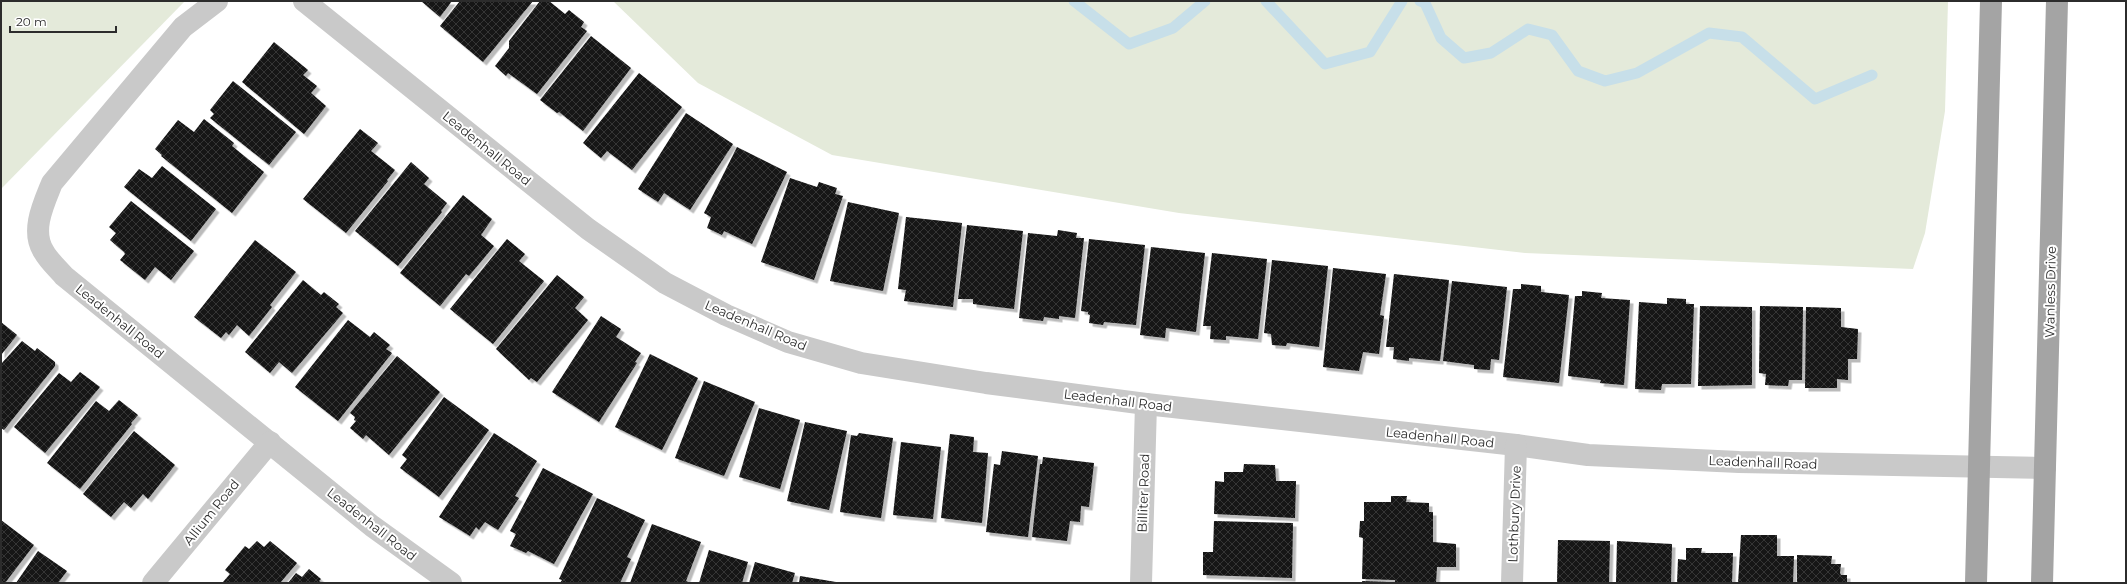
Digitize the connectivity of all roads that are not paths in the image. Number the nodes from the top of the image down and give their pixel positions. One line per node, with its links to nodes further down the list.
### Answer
1 (217, 1): 6 (street, Leadenhall Road)
2 (304, 1): 5 (street, Leadenhall Road)
3 (1991, 1): 8 (main road)
4 (2057, 1): 9 (main road, Wanless Drive)
5 (1146, 404): 7 (street, Leadenhall Road); 12 (street, Billiter Road)
6 (270, 442): 10 (street, Allium Road); 11 (street, Leadenhall Road)
7 (1516, 445): 8 (street, Leadenhall Road); 13 (street, Lothbury Drive)
8 (1979, 467): 9 (street, Leadenhall Road); 14 (main road)
9 (2045, 468): 15 (main road, Wanless Drive)
10 (153, 583)
11 (451, 583)
12 (1141, 583)
13 (1512, 583)
14 (1976, 583)
15 (2042, 583)

